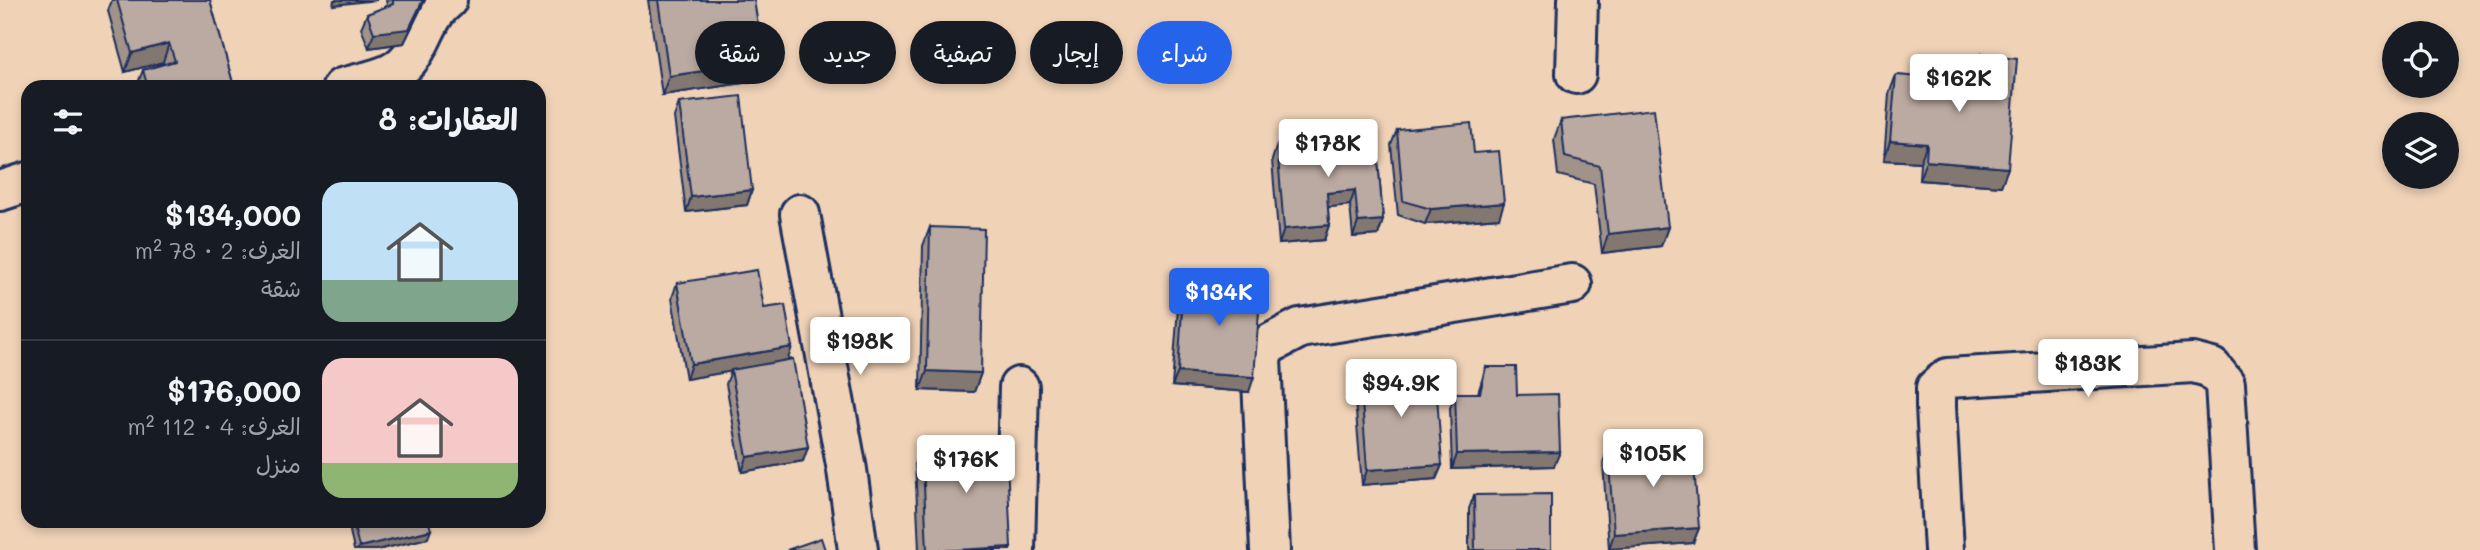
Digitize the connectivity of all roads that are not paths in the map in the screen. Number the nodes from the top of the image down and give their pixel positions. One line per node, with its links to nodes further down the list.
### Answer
1 (447, 0): 4 (street)
2 (1578, 0): 3 (street)
3 (1576, 74)
4 (367, 80)
5 (21, 184): 6 (street)
6 (0, 191)
7 (800, 214): 10 (street)
8 (1572, 284): 12 (street)
9 (1019, 387): 11 (street)
10 (858, 550)
11 (1015, 550)
12 (1270, 550)
13 (1944, 550): 14 (street)
14 (2235, 550)

